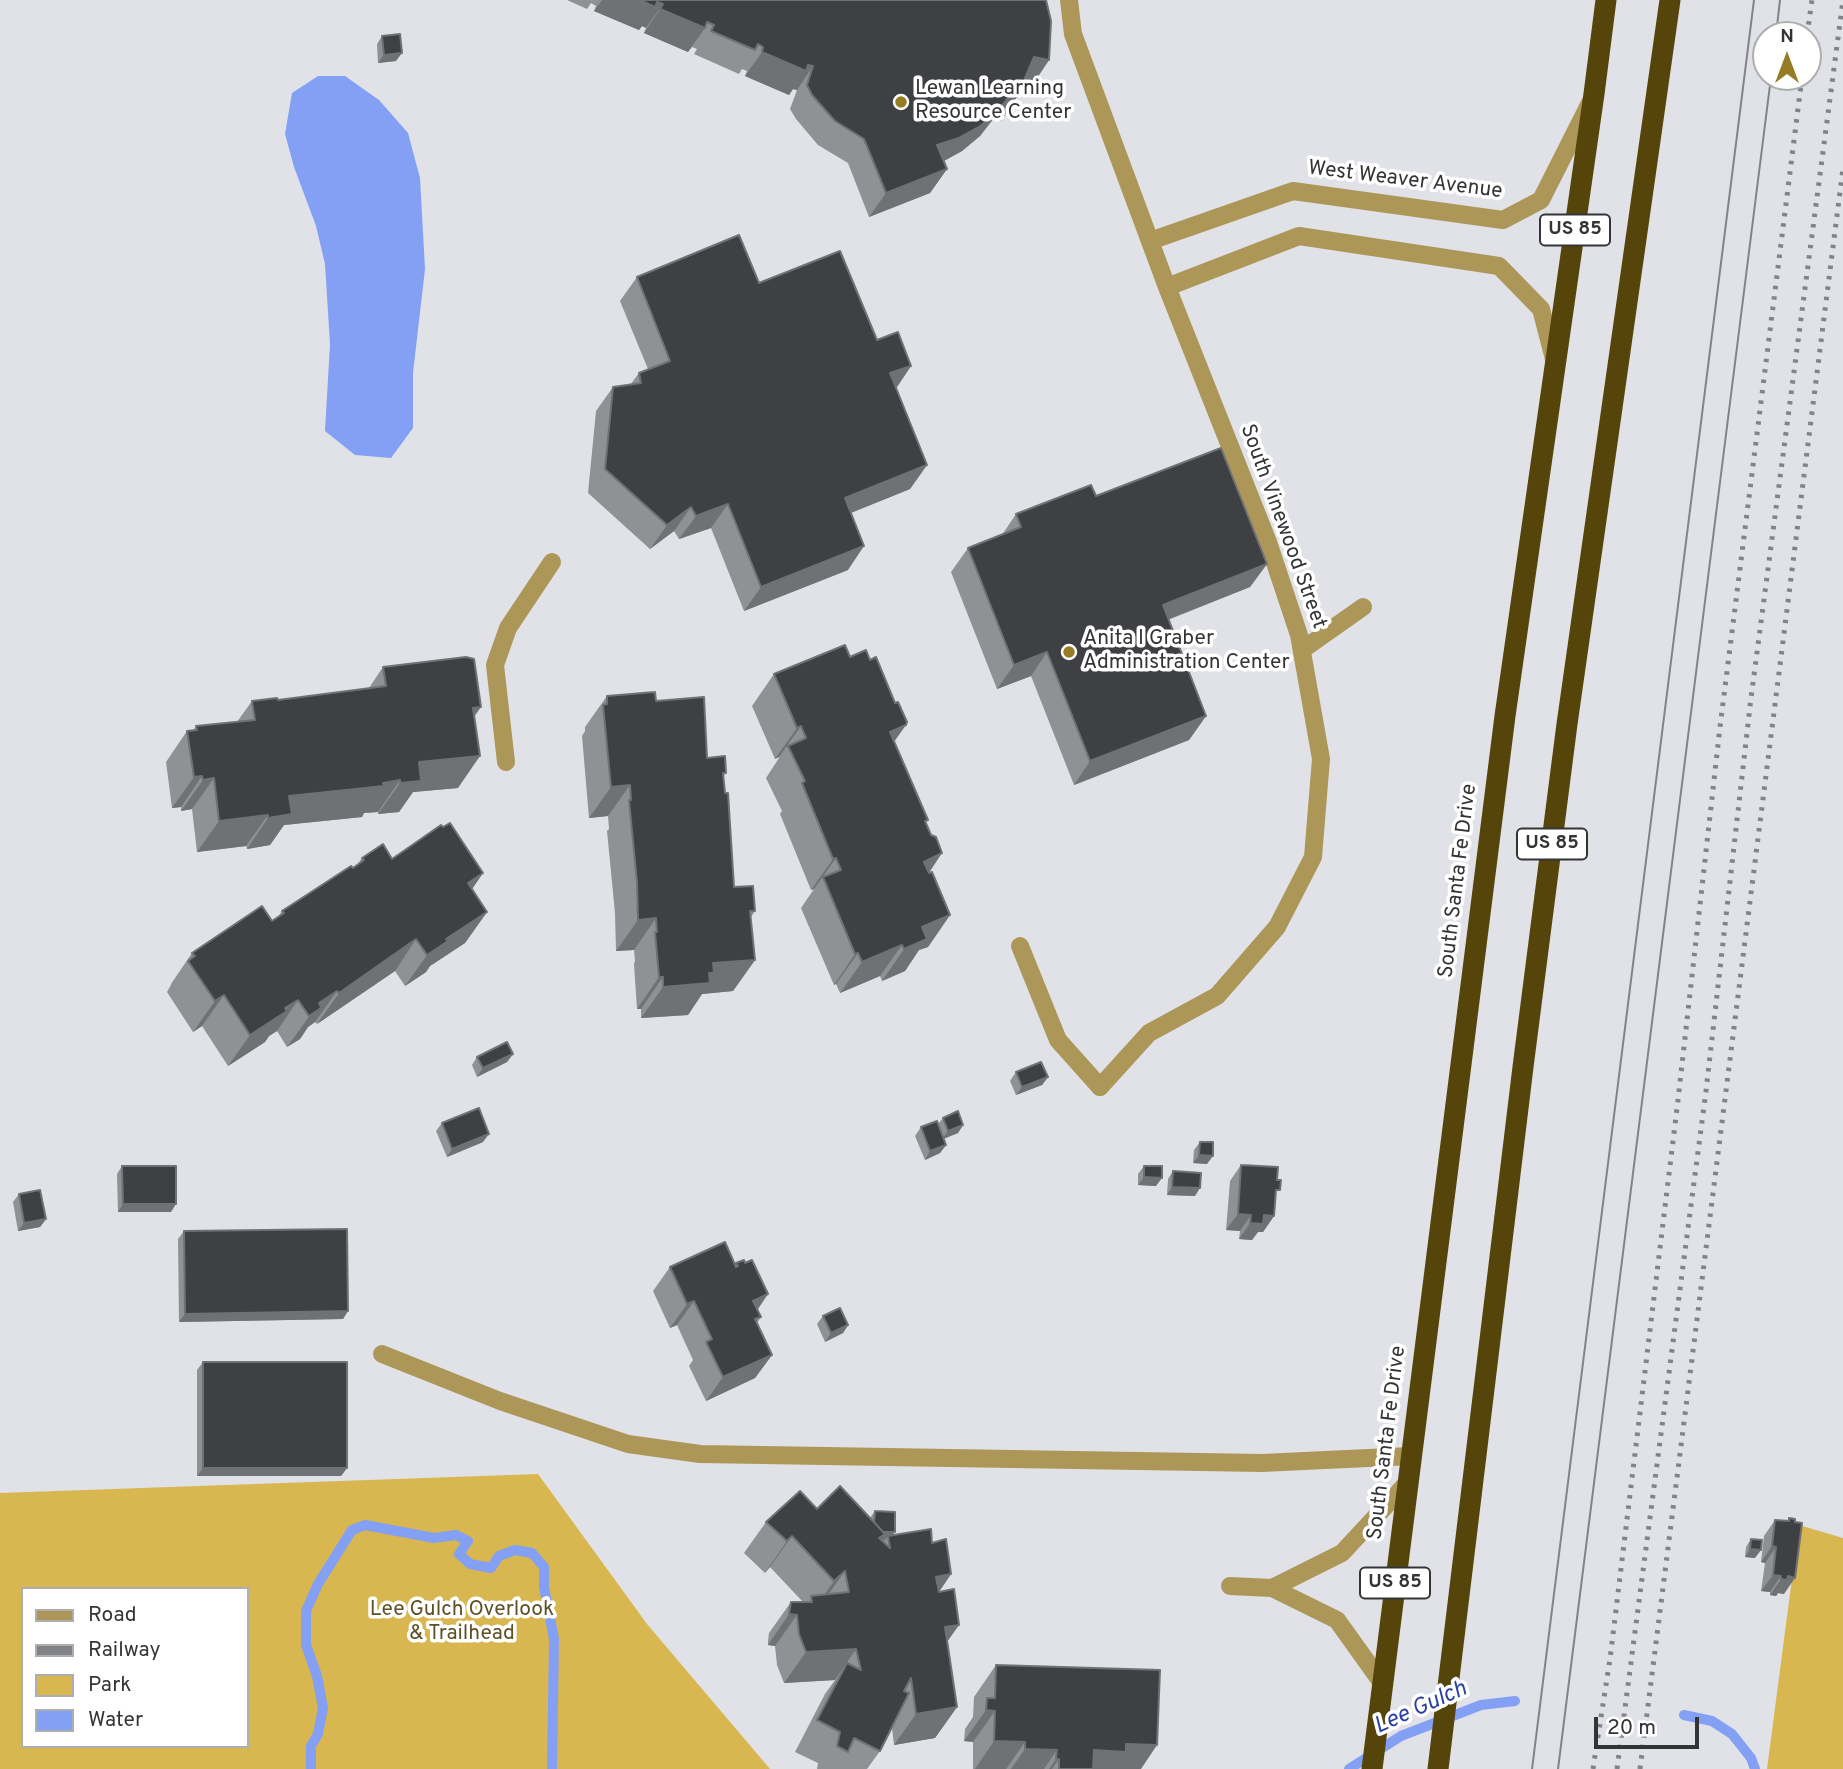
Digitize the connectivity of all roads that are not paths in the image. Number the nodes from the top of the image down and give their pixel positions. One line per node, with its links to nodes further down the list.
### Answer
1 (1069, 0): 5 (street, South Vinewood Street)
2 (1606, 0): 4 (highway, South Santa Fe Drive / US 85)
3 (1670, 0): 20 (highway, US 85)
4 (1594, 94): 5 (street, West Weaver Avenue); 7 (highway, South Santa Fe Drive / US 85)
5 (1150, 241): 6 (street, South Vinewood Street)
6 (1167, 287): 7 (street); 10 (street, South Vinewood Street)
7 (1556, 366): 14 (highway, South Santa Fe Drive / US 85)
8 (552, 562): 11 (street)
9 (1363, 607): 10 (street)
10 (1302, 650): 12 (street, South Vinewood Street)
11 (506, 762)
12 (1020, 946)
13 (382, 1354): 14 (street)
14 (1411, 1456): 15 (highway, South Santa Fe Drive / US 85)
15 (1407, 1483): 17 (street); 18 (highway, South Santa Fe Drive / US 85)
16 (1230, 1586): 17 (street)
17 (1272, 1588): 18 (street)
18 (1382, 1683): 19 (highway, South Santa Fe Drive / US 85)
19 (1372, 1769)
20 (1438, 1769)

